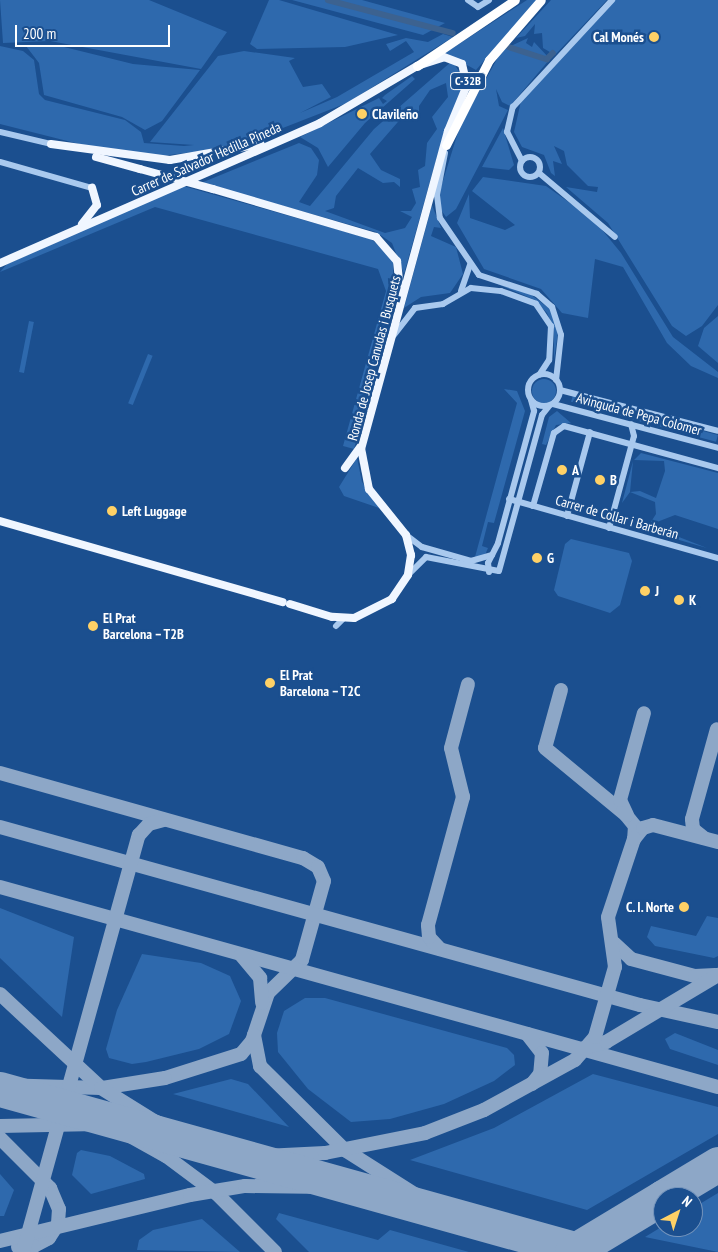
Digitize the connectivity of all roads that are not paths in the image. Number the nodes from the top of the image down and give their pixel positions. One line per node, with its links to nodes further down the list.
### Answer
1 (468, 0): 2 (street)
2 (489, 0)
3 (510, 0): 7 (highway)
4 (515, 0): 7 (highway, C-32B)
5 (541, 0): 12 (highway, C-32B)
6 (612, 0): 13 (street)
7 (500, 10): 8 (highway, C-32B)
8 (417, 66): 10 (main road, Carrer de Salvador Hedilla Pineda / C-32B); 12 (main road, C-32B)
9 (0, 132): 11 (street)
10 (294, 134): 11 (main road); 17 (main road, Carrer de Salvador Hedilla Pineda)
11 (51, 144): 22 (main road, bridge)
12 (446, 145): 20 (street); 22 (main road, Ronda de Josep Canudas i Busquets)
13 (522, 161): 15 (street); 15 (street)
14 (0, 162): 16 (street)
15 (539, 173): 18 (street)
16 (92, 188): 17 (main road)
17 (75, 230): 19 (main road, Carrer de Salvador Hedilla Pineda)
18 (615, 237)
19 (0, 263)
20 (470, 264): 21 (street); 25 (street)
21 (461, 292): 23 (street); 24 (street)
22 (401, 300): 23 (main road, Ronda de Josep Canudas i Busquets)
23 (388, 347): 34 (main road, Ronda de Josep Canudas i Busquets)
24 (540, 374): 25 (street); 27 (street)
25 (556, 380): 26 (street)
26 (560, 390): 28 (street); 31 (street, Avinguda de Pepa Colomer)
27 (531, 400): 28 (street); 39 (street)
28 (551, 405): 29 (street, Avinguda de Pepa Colomer); 40 (street)
29 (631, 424): 30 (street, Avinguda de Pepa Colomer); 33 (street)
30 (646, 428): 33 (street); 36 (street, Avinguda de Pepa Colomer)
31 (718, 431)
32 (590, 432): 35 (street); 41 (street); 42 (street)
33 (634, 436): 35 (street)
34 (363, 442): 37 (main road); 45 (main road, Ronda de Josep Canudas i Busquets)
35 (632, 444): 38 (street); 44 (street)
36 (718, 448)
37 (345, 468)
38 (718, 468)
39 (509, 499): 40 (street, Carrer de Collar i Barberán); 46 (street)
40 (517, 502): 41 (street, Carrer de Collar i Barberán); 49 (street)
41 (533, 506): 42 (street, Carrer de Collar i Barberán)
42 (567, 516): 44 (street, Carrer de Collar i Barberán)
43 (0, 521): 51 (main road)
44 (609, 528): 47 (street, Carrer de Collar i Barberán)
45 (406, 535): 48 (street); 50 (main road, Ronda de Josep Canudas i Busquets)
46 (493, 554): 48 (street); 49 (street)
47 (718, 558)
48 (454, 560): 49 (street); 50 (street)
49 (489, 572)
50 (408, 575): 51 (main road)
51 (344, 618): 52 (street)
52 (336, 626)

